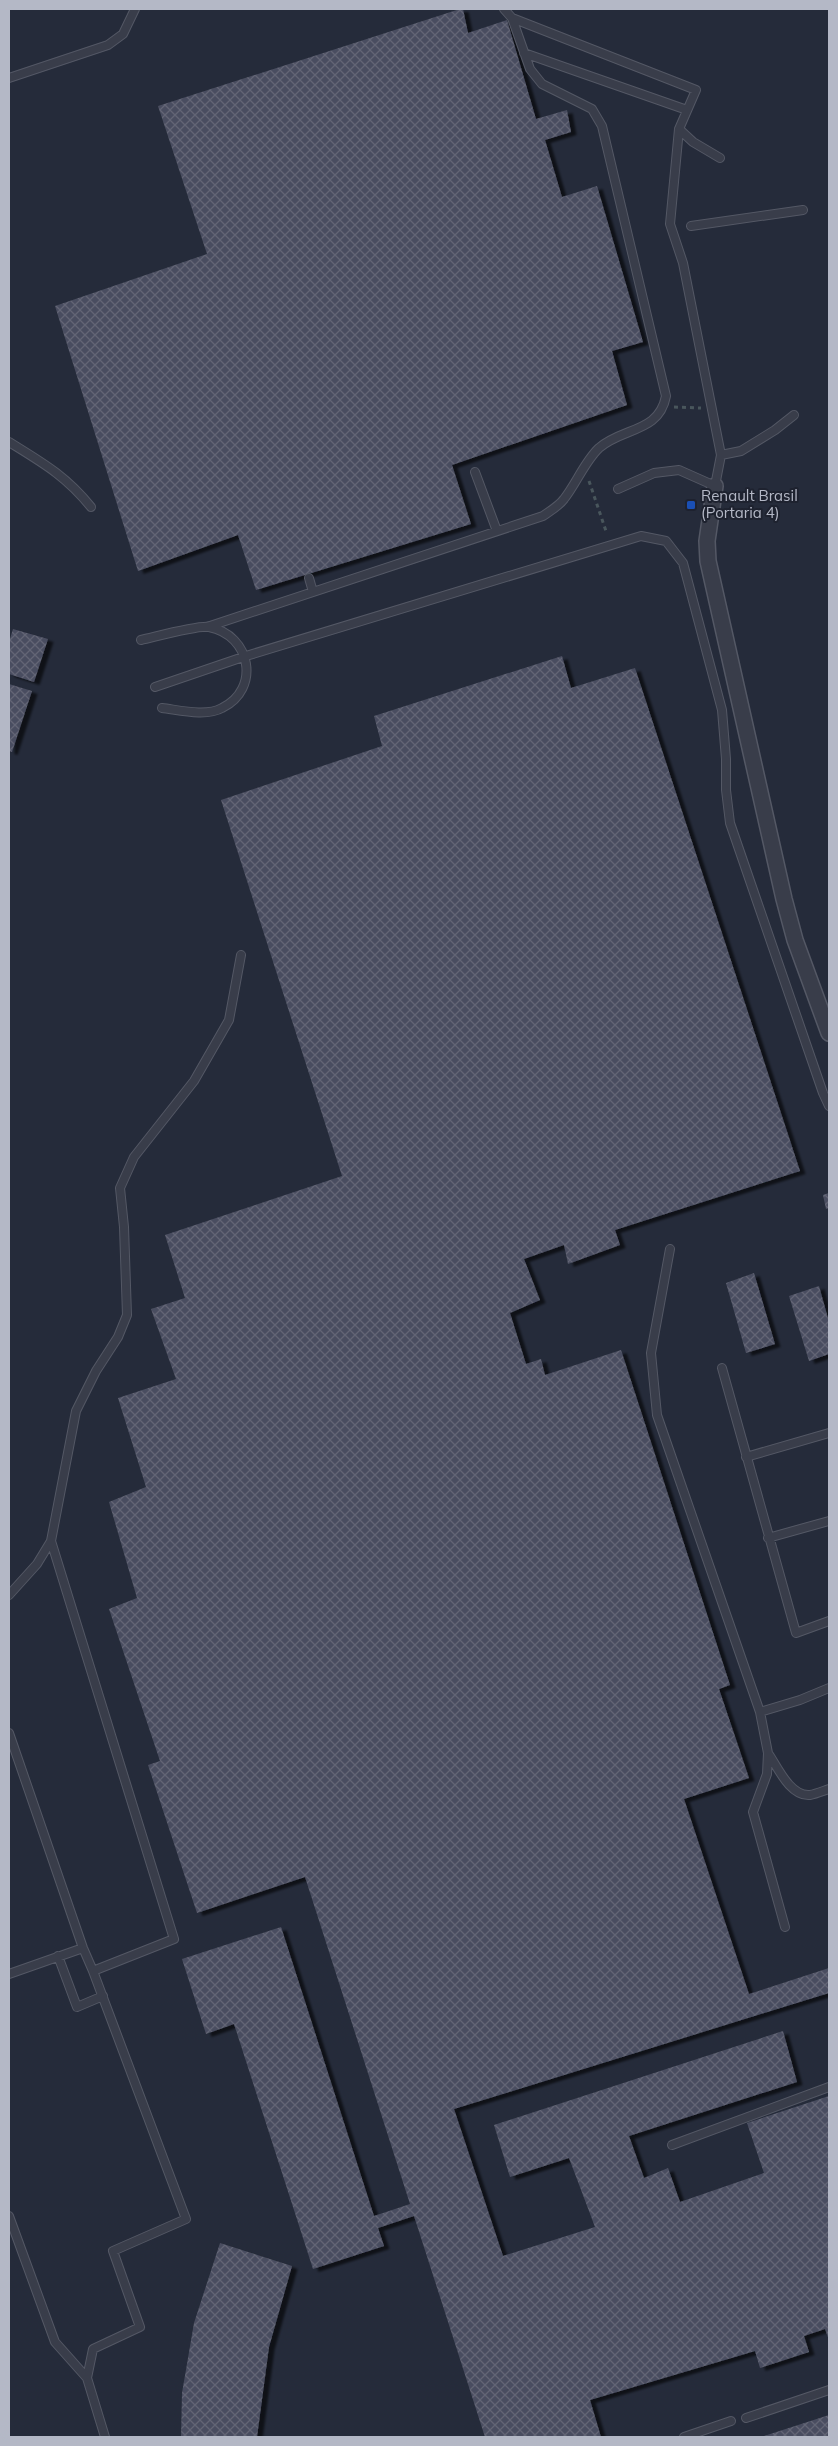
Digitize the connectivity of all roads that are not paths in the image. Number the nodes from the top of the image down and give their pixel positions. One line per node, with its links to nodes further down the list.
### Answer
1 (136, 9): 5 (lane)
2 (504, 9): 3 (lane)
3 (512, 18): 4 (lane); 6 (lane)
4 (524, 53): 6 (lane); 18 (lane)
5 (9, 78)
6 (687, 110): 7 (lane)
7 (678, 129): 8 (lane); 13 (lane)
8 (720, 158)
9 (803, 210): 10 (lane)
10 (691, 226)
11 (794, 415): 13 (lane)
12 (9, 442): 17 (lane)
13 (721, 454): 15 (lane)
14 (475, 472): 18 (lane)
15 (715, 486): 16 (lane); 27 (street)
16 (618, 489)
17 (91, 507)
18 (497, 531): 20 (lane)
19 (309, 578): 20 (lane)
20 (313, 592): 21 (lane)
21 (207, 626): 22 (lane); 23 (lane)
22 (141, 640)
23 (246, 656): 24 (lane); 25 (lane); 28 (lane)
24 (155, 687)
25 (162, 708)
26 (241, 955): 35 (lane)
27 (829, 1033)
28 (829, 1106)
29 (670, 1249): 41 (lane)
30 (722, 1368): 32 (lane)
31 (829, 1433): 32 (lane)
32 (746, 1457): 34 (lane)
33 (829, 1521): 34 (lane)
34 (768, 1538): 39 (lane)
35 (51, 1541): 36 (lane); 48 (lane)
36 (21, 1583): 37 (lane); 38 (lane)
37 (9, 1588)
38 (9, 1595)
39 (829, 1622)
40 (829, 1688): 41 (lane)
41 (760, 1712): 43 (lane)
42 (9, 1732): 46 (lane)
43 (768, 1753): 44 (lane); 45 (lane)
44 (829, 1789)
45 (785, 1927)
46 (83, 1948): 47 (lane); 48 (lane)
47 (58, 1956): 49 (lane); 50 (lane)
48 (93, 1971): 50 (lane)
49 (9, 1974)
50 (104, 1996): 54 (lane)
51 (829, 2087): 52 (lane)
52 (672, 2145)
53 (9, 2216): 54 (lane)
54 (86, 2378): 58 (lane)
55 (829, 2390): 56 (lane)
56 (746, 2418)
57 (731, 2421): 59 (lane)
58 (105, 2437)
59 (684, 2437)

